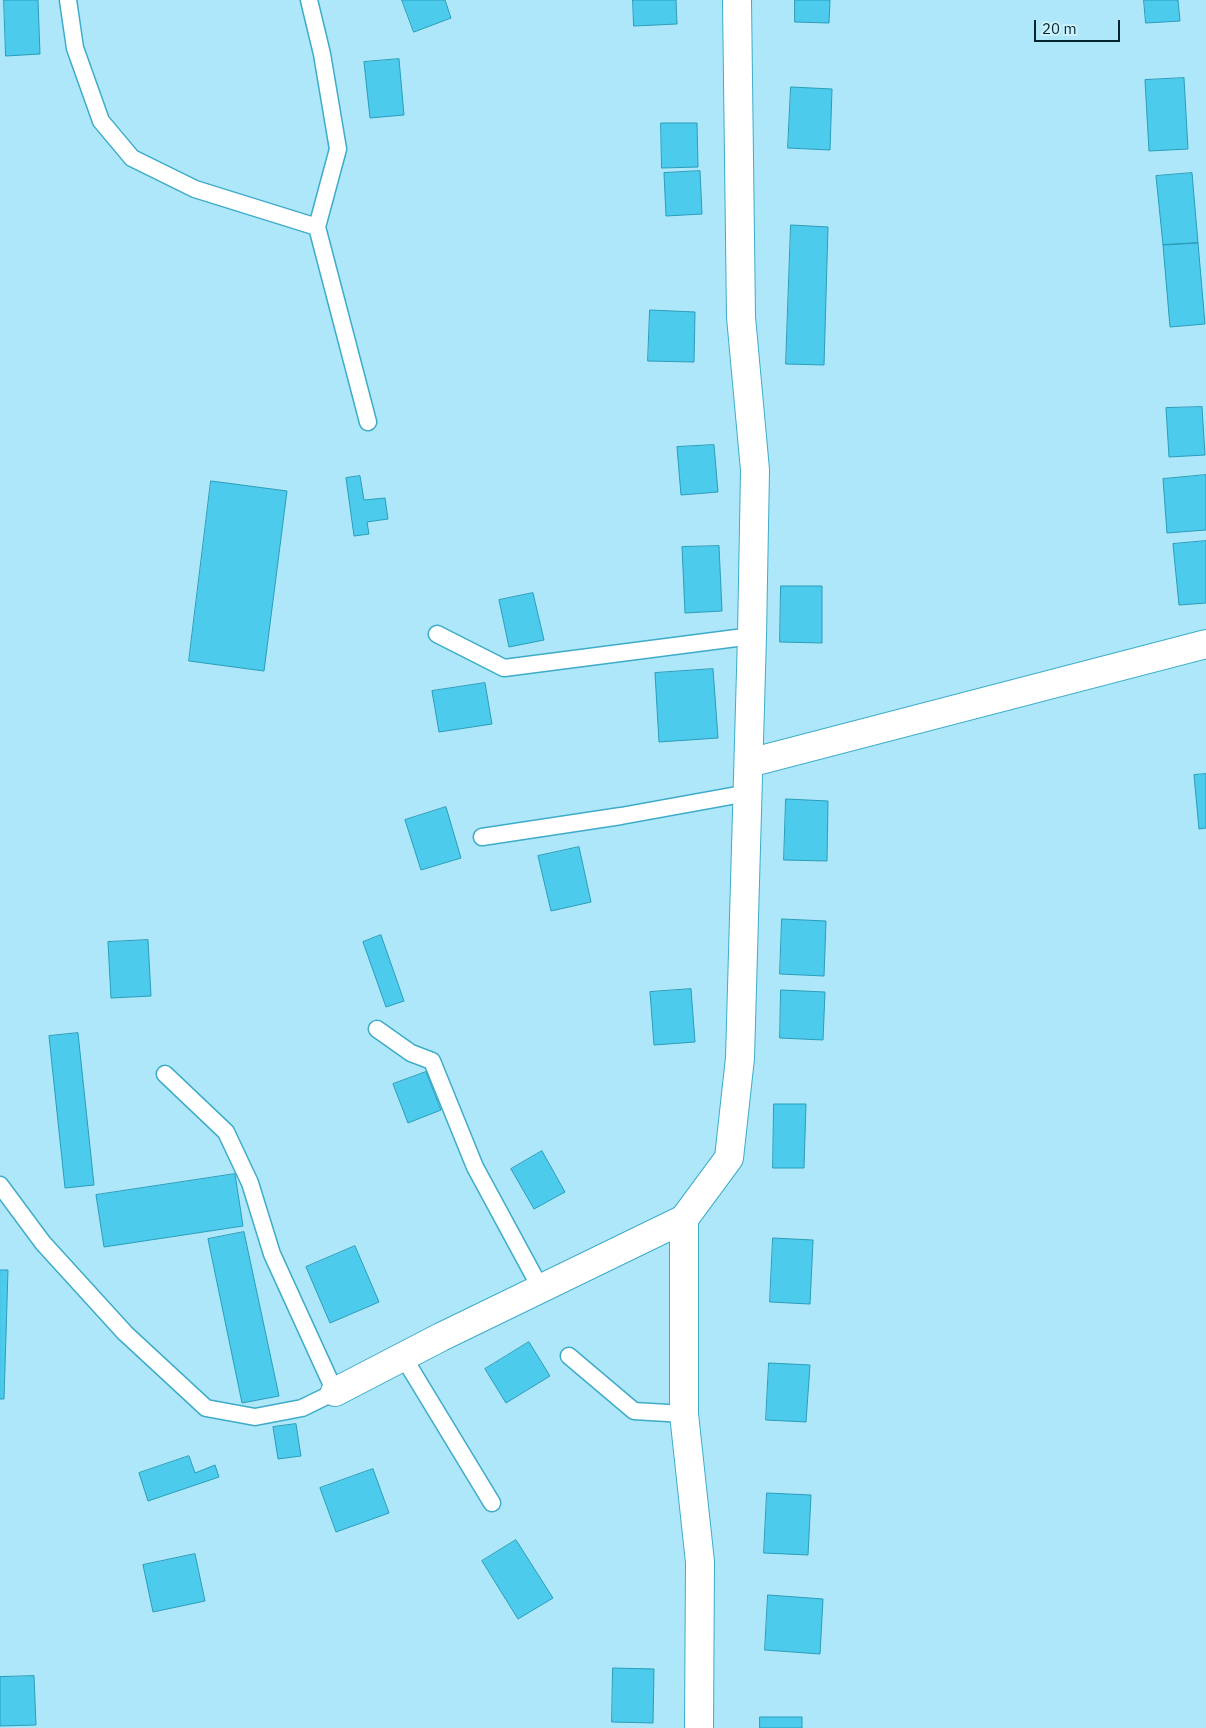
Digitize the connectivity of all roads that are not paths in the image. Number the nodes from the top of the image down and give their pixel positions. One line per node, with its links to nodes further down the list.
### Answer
1 (68, 0): 4 (lane)
2 (309, 0): 4 (lane)
3 (737, 0): 7 (street)
4 (317, 227): 5 (lane)
5 (368, 422)
6 (437, 634): 7 (lane)
7 (752, 636): 9 (street)
8 (1206, 644): 9 (street)
9 (749, 763): 10 (street)
10 (748, 793): 11 (lane); 15 (street)
11 (482, 837)
12 (377, 1029): 16 (lane)
13 (165, 1074): 19 (lane)
14 (0, 1185): 19 (lane)
15 (684, 1219): 16 (street); 20 (street)
16 (541, 1289): 18 (street)
17 (569, 1356): 20 (lane)
18 (404, 1358): 19 (street); 21 (lane)
19 (335, 1392)
20 (684, 1414): 22 (street)
21 (492, 1504)
22 (699, 1728)

